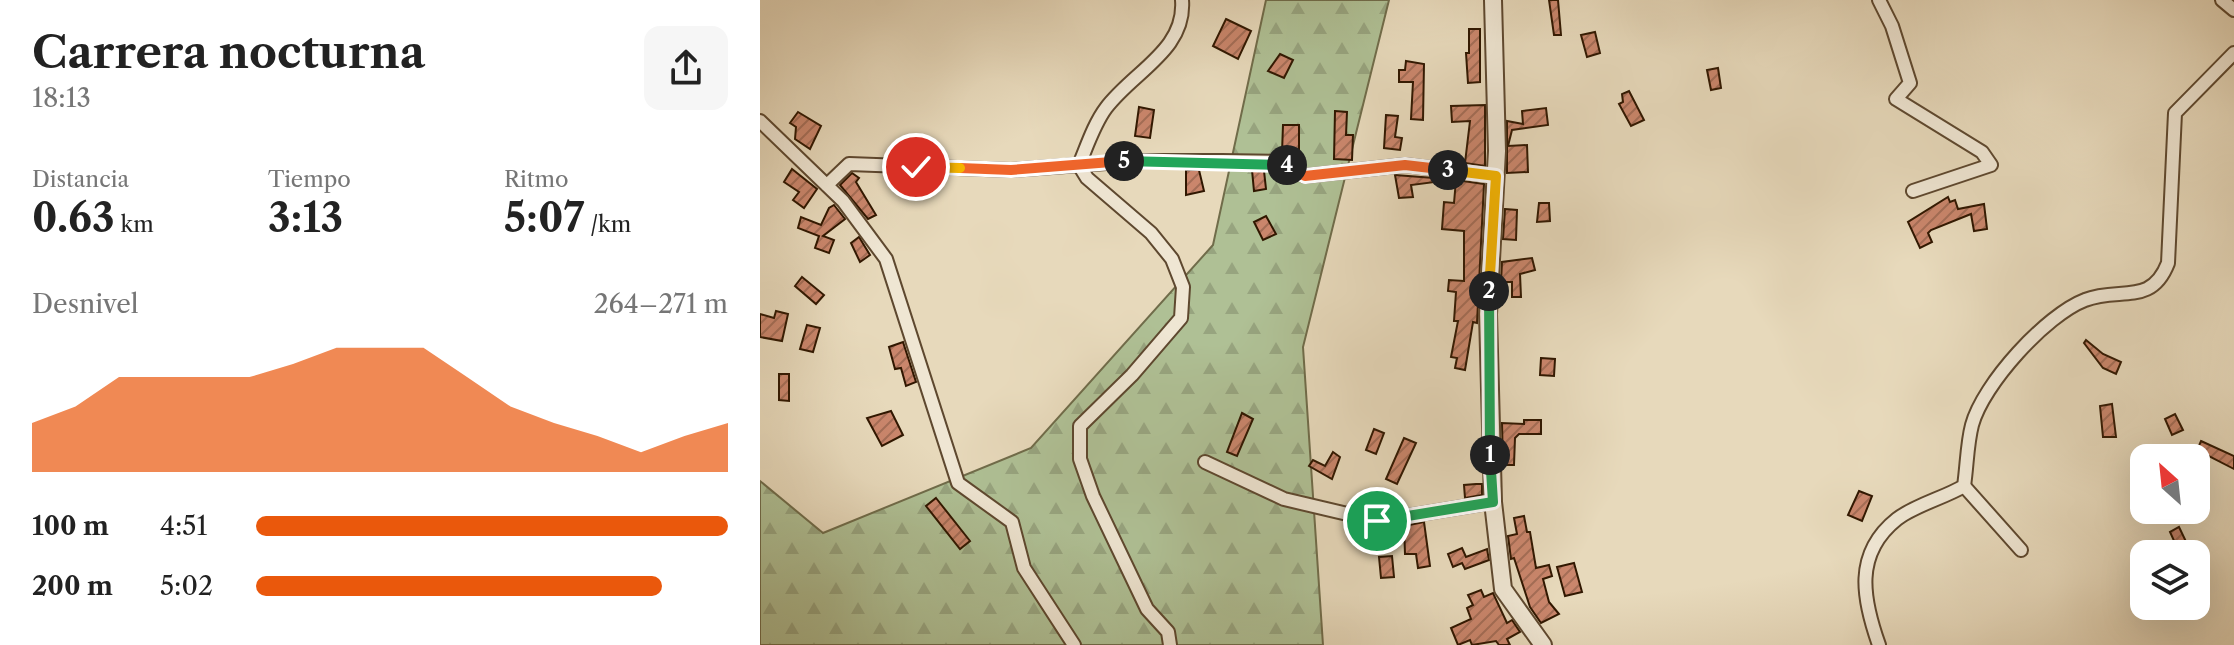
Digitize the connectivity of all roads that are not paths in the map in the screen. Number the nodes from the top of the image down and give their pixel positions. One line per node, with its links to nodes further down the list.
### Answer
1 (1182, 0): 8 (street)
2 (1493, 0): 9 (street)
3 (1879, 0): 11 (street)
4 (2222, 0): 5 (street)
5 (2234, 10)
6 (2234, 53): 13 (street)
7 (760, 121): 10 (street)
8 (1079, 165): 9 (street); 10 (street); 17 (street)
9 (1496, 176): 14 (street)
10 (827, 185): 16 (street)
11 (1913, 191)
12 (1205, 462): 14 (street)
13 (1964, 486): 15 (street); 19 (street)
14 (1493, 502): 18 (street)
15 (2021, 550)
16 (1074, 645)
17 (1170, 645)
18 (1543, 645)
19 (1879, 645)

